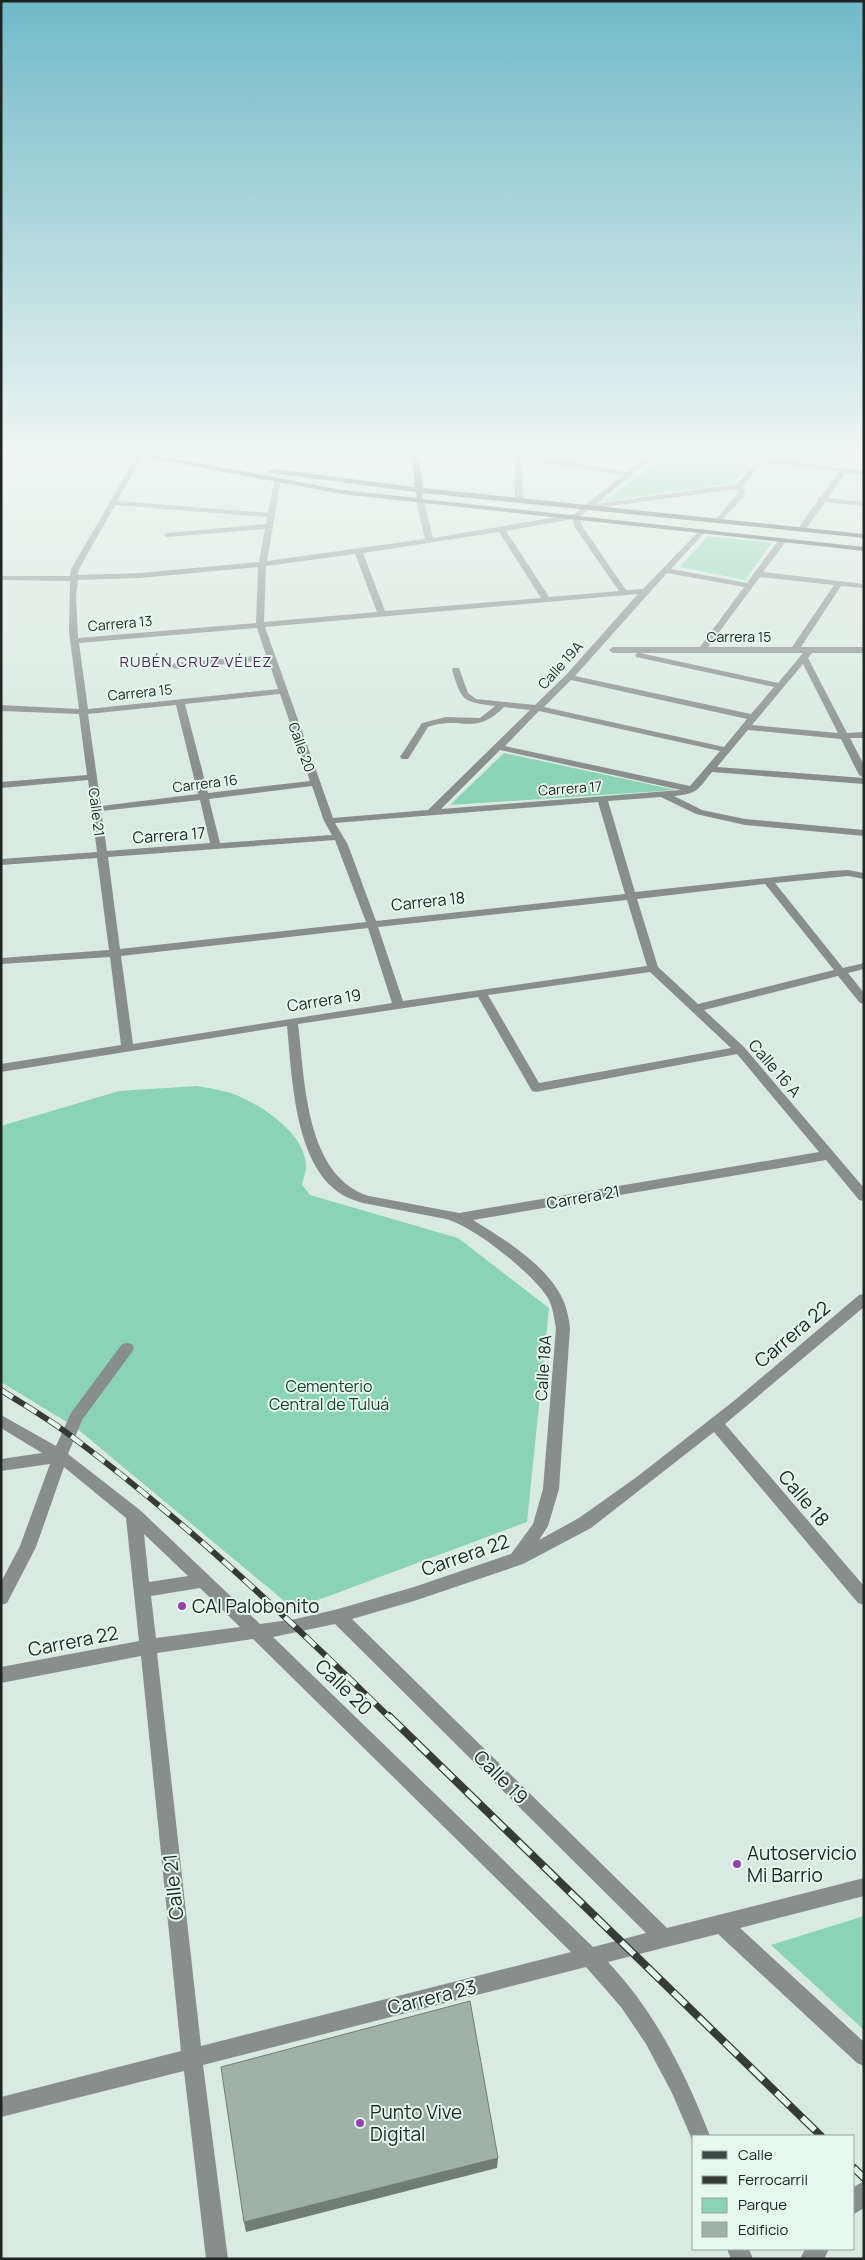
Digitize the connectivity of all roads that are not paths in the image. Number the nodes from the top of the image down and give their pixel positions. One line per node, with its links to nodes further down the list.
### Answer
1 (80, 557): 13 (street, Calle 21)
2 (263, 557): 9 (street, Calle 20)
3 (317, 557): 9 (street)
4 (360, 557): 20 (street)
5 (519, 557): 19 (street)
6 (600, 557): 18 (street)
7 (677, 557): 10 (street, Calle 19A)
8 (771, 557): 11 (street)
9 (262, 566): 13 (street); 21 (street, Calle 20)
10 (666, 570): 15 (street); 17 (street, Calle 19A)
11 (759, 574): 14 (street); 15 (street)
12 (1, 578): 13 (street)
13 (73, 578): 22 (street, Calle 21)
14 (839, 583): 16 (street); 26 (street)
15 (750, 586): 25 (street)
16 (864, 586)
17 (646, 591): 18 (street, Carrera 13); 23 (street, Calle 19A)
18 (624, 593): 19 (street, Carrera 13)
19 (547, 600): 20 (street, Carrera 13)
20 (382, 614): 21 (street, Carrera 13)
21 (260, 625): 22 (street, Carrera 13); 29 (street, Calle 20)
22 (74, 641): 39 (street, Calle 21)
23 (595, 646): 24 (street); 32 (street, Calle 19A)
24 (613, 650): 25 (street, Carrera 15); 33 (street)
25 (702, 650): 26 (street, Carrera 15)
26 (795, 650): 28 (street, Carrera 15)
27 (864, 650): 28 (street, Carrera 15)
28 (807, 654): 33 (street); 43 (street)
29 (270, 656): 30 (street); 34 (street, Calle 20)
30 (175, 666)
31 (456, 670): 36 (street)
32 (569, 677): 38 (street, Calle 19A); 40 (street)
33 (780, 686): 40 (street)
34 (282, 691): 35 (street, Carrera 15); 51 (street, Calle 20)
35 (180, 701): 39 (street, Carrera 15); 55 (street)
36 (501, 705): 38 (street); 46 (street)
37 (1, 708): 39 (street, Carrera 15)
38 (537, 708): 44 (street, Calle 19A); 45 (street)
39 (84, 712): 49 (street, Calle 21)
40 (753, 718): 41 (street)
41 (746, 727): 43 (street); 45 (street)
42 (864, 735): 43 (street)
43 (843, 736): 48 (street)
44 (498, 747): 53 (street); 58 (street, Calle 19A)
45 (726, 750): 47 (street)
46 (406, 757)
47 (710, 769): 50 (street); 53 (street)
48 (864, 775)
49 (93, 777): 52 (street); 57 (street, Calle 21)
50 (864, 781)
51 (316, 783): 55 (street, Carrera 16); 59 (street, Calle 20)
52 (1, 785)
53 (691, 791): 54 (street, Carrera 17)
54 (664, 795): 56 (street, Carrera 17); 60 (street, Carrera 17)
55 (204, 797): 57 (street, Carrera 16); 62 (street)
56 (602, 799): 58 (street, Carrera 17); 67 (street)
57 (97, 808): 63 (street, Calle 21)
58 (432, 812): 59 (street, Carrera 17)
59 (329, 821): 61 (street, Calle 20)
60 (864, 833)
61 (339, 837): 62 (street, Carrera 17); 68 (street, Calle 20)
62 (216, 846): 63 (street, Carrera 17)
63 (103, 855): 64 (street, Carrera 17); 69 (street, Calle 21)
64 (1, 862)
65 (861, 875): 66 (street, Carrera 18)
66 (767, 880): 67 (street, Carrera 18); 73 (street)
67 (632, 897): 68 (street, Carrera 18); 72 (street)
68 (372, 924): 69 (street, Carrera 18); 76 (street, Calle 20)
69 (115, 952): 70 (street, Carrera 18); 79 (street, Calle 21)
70 (1, 961)
71 (864, 966): 73 (street)
72 (653, 968): 74 (street, Carrera 19); 77 (street, Calle 16 A)
73 (842, 972): 75 (street); 77 (street)
74 (481, 993): 76 (street, Carrera 19); 80 (street)
75 (864, 1001)
76 (399, 1005): 78 (street, Carrera 19)
77 (696, 1008): 80 (street, Calle 16 A)
78 (292, 1021): 79 (street, Carrera 19); 84 (street, Carrera 21)
79 (127, 1046): 81 (street, Carrera 19)
80 (740, 1050): 82 (street, Calle 16 A)
81 (1, 1068)
82 (829, 1155): 83 (street, Calle 16 A); 84 (street, Carrera 21)
83 (864, 1197)
84 (459, 1218): 92 (street, Calle 18A)
85 (864, 1299): 88 (street, Carrera 22)
86 (127, 1348): 89 (street)
87 (1, 1421): 89 (street, Calle 20)
88 (715, 1423): 92 (street, Carrera 22); 95 (street, Calle 18)
89 (60, 1456): 90 (street); 91 (street, Calle 20); 96 (street)
90 (1, 1465)
91 (134, 1515): 93 (street, Calle 20); 94 (street, Calle 21)
92 (517, 1558): 97 (street, Carrera 22)
93 (204, 1581): 94 (street); 98 (street, Calle 20)
94 (142, 1590): 99 (street, Calle 21)
95 (861, 1590)
96 (1, 1598)
97 (338, 1616): 98 (street, Carrera 22); 103 (street, Calle 19)
98 (258, 1632): 99 (street, Carrera 22); 104 (street, Calle 20)
99 (147, 1647): 100 (street, Carrera 22); 106 (street, Calle 21)
100 (1, 1675)
101 (864, 1887): 102 (street, Carrera 23)
102 (720, 1923): 103 (street, Carrera 23); 105 (street)
103 (664, 1938): 104 (street, Carrera 23)
104 (590, 1957): 106 (street, Carrera 23); 108 (street, Calle 20)
105 (864, 2056)
106 (192, 2057): 107 (street, Carrera 23); 111 (street, Calle 21)
107 (1, 2107)
108 (700, 2135)
109 (864, 2192): 110 (street)
110 (855, 2202)
111 (216, 2259)

